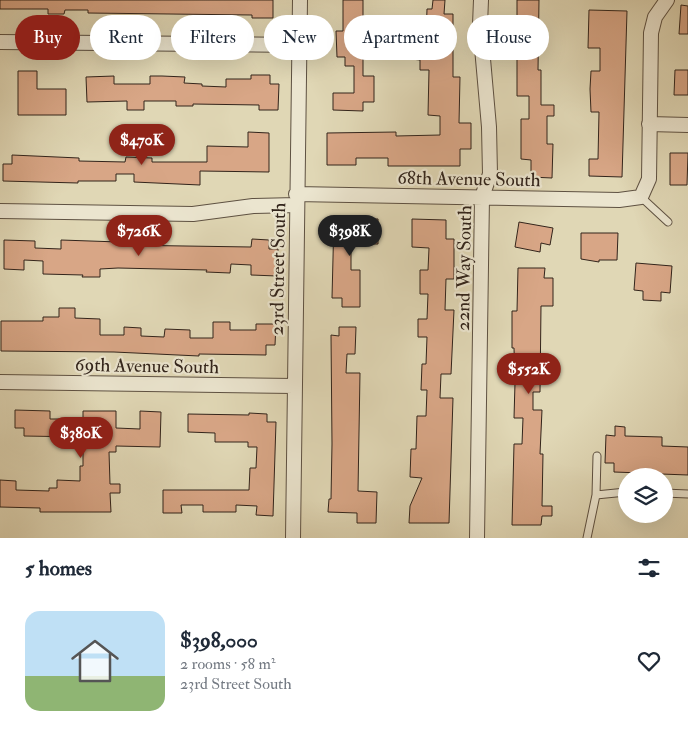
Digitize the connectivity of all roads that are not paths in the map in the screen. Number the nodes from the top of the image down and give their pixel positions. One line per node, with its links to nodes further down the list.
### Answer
1 (300, 0): 4 (street, 23rd Street South)
2 (481, 0): 10 (street, 22nd Way South)
3 (667, 0): 8 (street)
4 (300, 15)
5 (0, 42): 6 (street)
6 (264, 45)
7 (299, 60): 12 (street, 23rd Street South)
8 (649, 124): 9 (street); 11 (street)
9 (688, 125)
10 (482, 197): 11 (street, 68th Avenue South); 12 (street, 68th Avenue South); 23 (street, 22nd Way South)
11 (641, 198): 14 (lane)
12 (296, 199): 13 (street, 68th Avenue South); 16 (street, 23rd Street South)
13 (0, 211)
14 (668, 222)
15 (0, 382): 16 (street, 69th Avenue South)
16 (294, 386): 22 (street, 23rd Street South)
17 (597, 456): 21 (lane)
18 (618, 493): 21 (lane)
19 (673, 493): 20 (lane)
20 (688, 494)
21 (596, 495): 24 (lane)
22 (293, 538)
23 (477, 538)
24 (587, 538)

